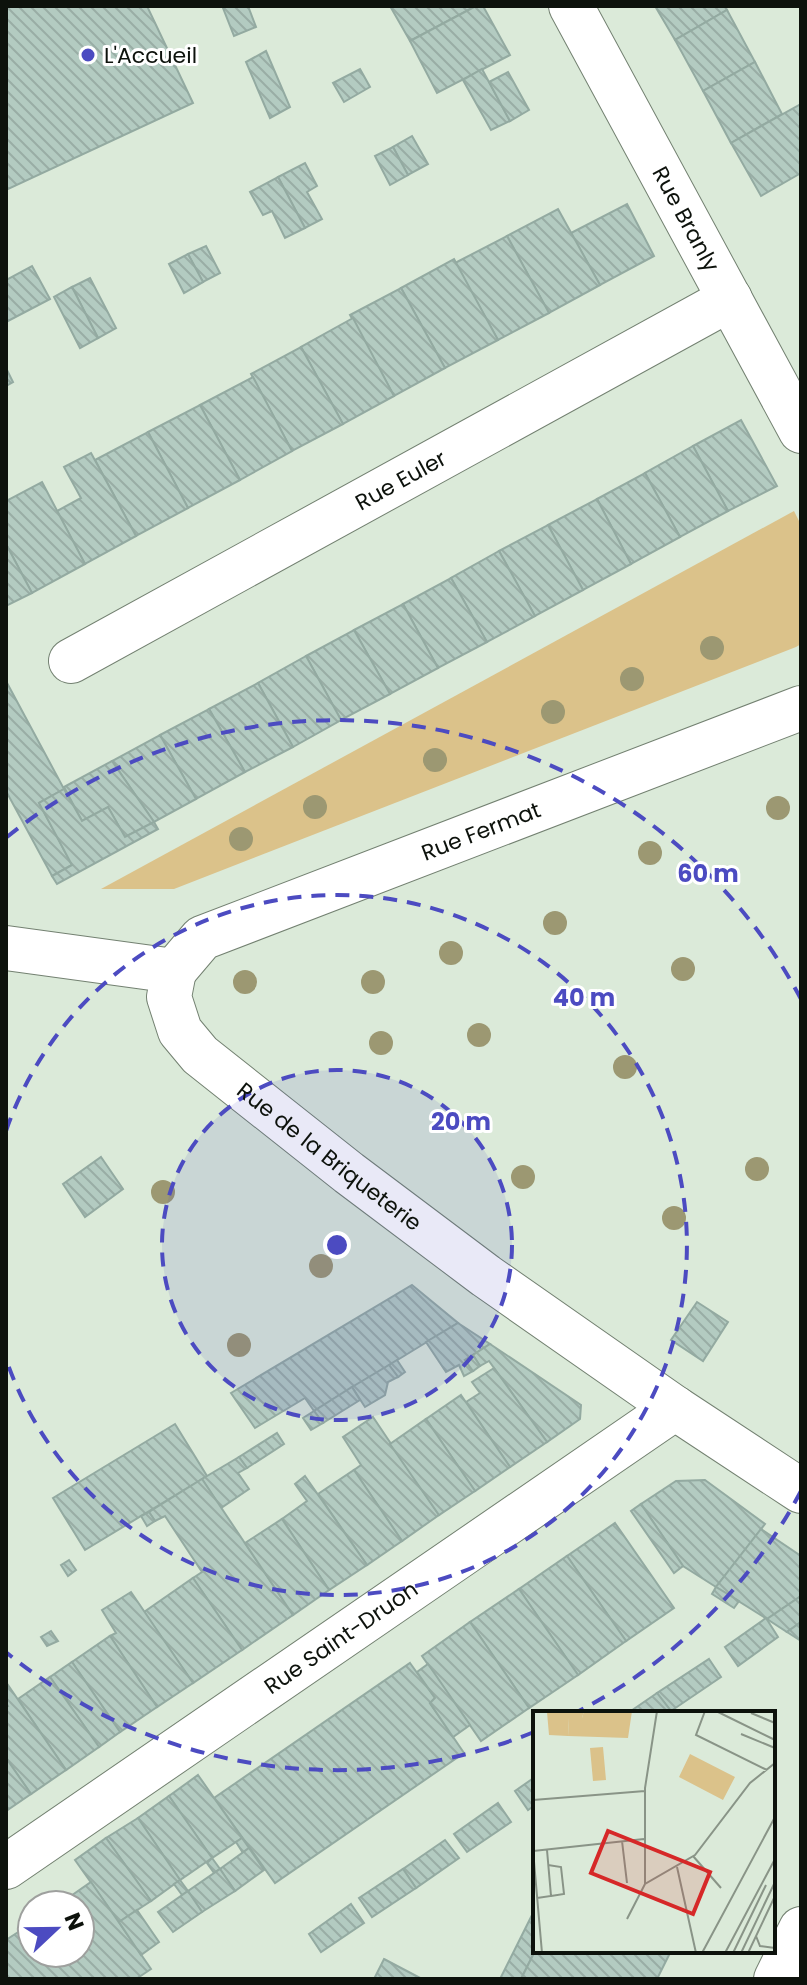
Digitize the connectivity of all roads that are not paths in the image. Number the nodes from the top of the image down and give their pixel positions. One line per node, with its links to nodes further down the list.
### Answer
1 (571, 6): 2 (street, Rue Branly)
2 (730, 299): 3 (street, Rue Branly); 4 (street, Rue Euler)
3 (801, 431)
4 (71, 661)
5 (801, 708): 7 (street, Rue Fermat)
6 (6, 948): 7 (street)
7 (174, 971): 8 (street, Rue de la Briqueterie)
8 (675, 1408): 9 (street, Rue de la Briqueterie); 10 (street, Rue Saint-Druon)
9 (801, 1491)
10 (6, 1867)
11 (801, 1929): 12 (street)
12 (776, 1979)

